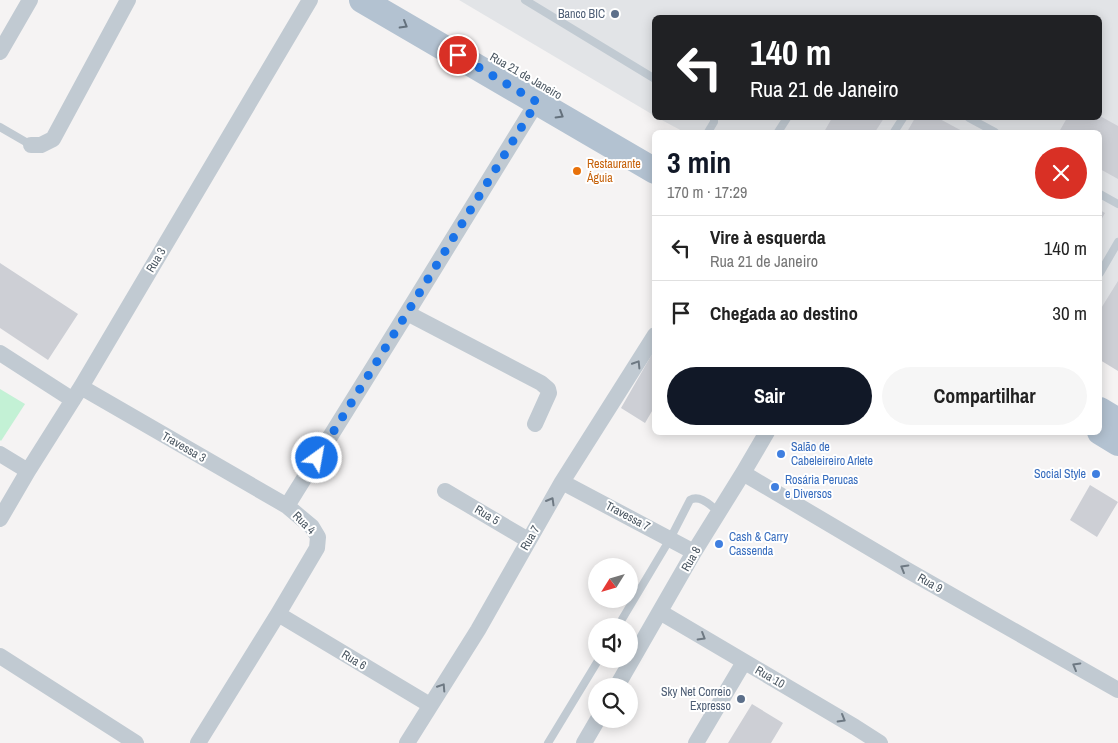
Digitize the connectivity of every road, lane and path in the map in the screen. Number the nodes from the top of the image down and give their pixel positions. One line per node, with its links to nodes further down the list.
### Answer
1 (30, 0): 7 (street)
2 (128, 0): 13 (street)
3 (310, 0): 23 (street, Rua 3)
4 (362, 0): 9 (main road, Rua 21 de Janeiro, one-way to 9)
5 (397, 0): 14 (main road, Rua 21 de Janeiro)
6 (524, 0): 8 (lane)
7 (0, 52)
8 (652, 77)
9 (537, 102): 15 (main road, Rua 21 de Janeiro, one-way to 15); 20 (street, Rua 4)
10 (973, 120): 12 (lane)
11 (0, 127): 13 (lane)
12 (991, 130)
13 (31, 144)
14 (652, 149)
15 (652, 169)
16 (1102, 195): 17 (lane)
17 (1118, 204)
18 (1118, 242): 19 (lane)
19 (1102, 270)
20 (407, 313): 26 (street); 35 (street, Rua 4)
21 (652, 340): 33 (street, Rua 7, one-way to 21)
22 (0, 353): 23 (street, Travessa 3)
23 (77, 394): 31 (street, Rua 3); 35 (street, Travessa 3)
24 (1102, 411): 25 (main road)
25 (1118, 421)
26 (535, 424)
27 (1102, 433): 29 (main road)
28 (765, 435): 32 (street, Rua 8)
29 (1118, 443)
30 (0, 454): 31 (street)
31 (28, 471): 37 (street, Rua 3)
32 (743, 473): 36 (street, Rua 8); 48 (street, Rua 9, one-way to 32)
33 (562, 482): 38 (street, Travessa 7); 39 (street, Rua 7, one-way to 33)
34 (445, 491): 39 (street, Rua 5)
35 (287, 506): 42 (street, Rua 4)
36 (719, 512): 38 (lane); 40 (street, Rua 8)
37 (0, 519)
38 (670, 538): 40 (street, Travessa 7); 43 (lane)
39 (528, 540): 49 (street, Rua 7, one-way to 39)
40 (694, 552): 41 (street, Rua 8)
41 (660, 612): 45 (street, Rua 10, one-way to 45); 47 (street, Rua 8)
42 (278, 614): 49 (street, Rua 6); 52 (street, Rua 4)
43 (623, 618)
44 (0, 656): 51 (street)
45 (744, 662): 56 (street); 57 (street, Rua 10, one-way to 57)
46 (594, 668): 54 (lane)
47 (622, 678)
48 (1118, 690)
49 (430, 705): 53 (street, Rua 7)
50 (593, 728): 55 (street)
51 (136, 743)
52 (198, 743)
53 (407, 743)
54 (548, 743)
55 (584, 743)
56 (696, 743)
57 (880, 743)

